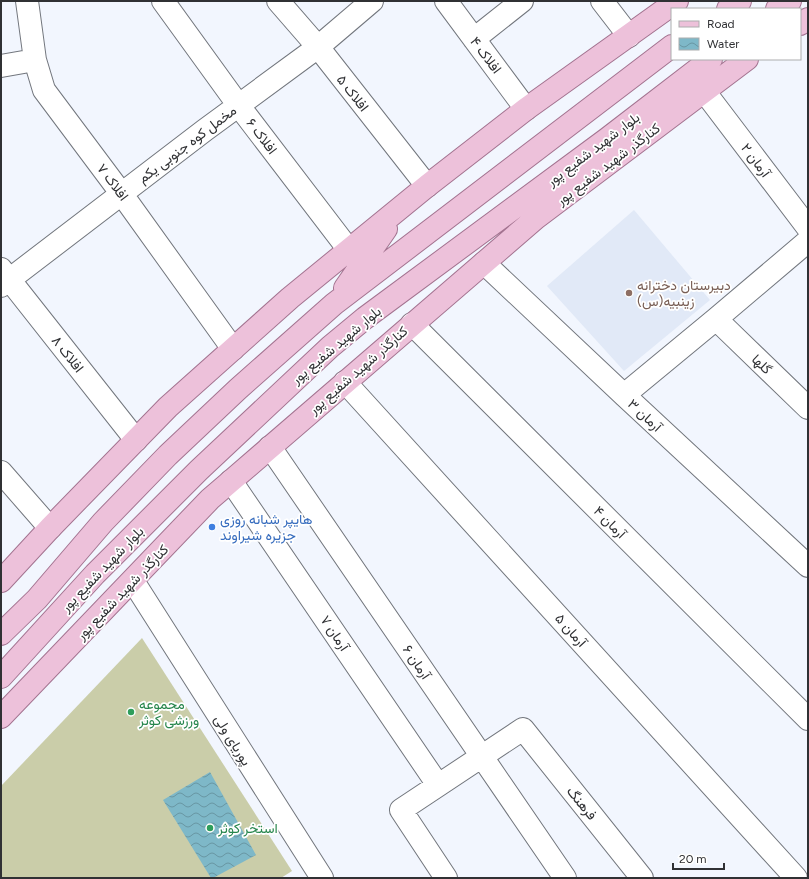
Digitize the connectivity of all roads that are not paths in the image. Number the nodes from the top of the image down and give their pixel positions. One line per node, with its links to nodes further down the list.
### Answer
1 (27, 1): 17 (street, افلاک ۷)
2 (163, 1): 22 (street, افلاک ۶)
3 (278, 1): 15 (street, افلاک ۵)
4 (372, 1): 15 (street, مخمل کوه جنوبی یکم)
5 (446, 1): 14 (street, افلاک ۴)
6 (522, 1): 14 (street)
7 (602, 1): 13 (street)
8 (677, 1): 13 (main road)
9 (740, 1): 11 (main road)
10 (790, 1): 12 (main road)
11 (730, 8)
12 (779, 8)
13 (629, 36): 23 (main road)
14 (474, 39): 23 (street, افلاک ۴)
15 (318, 47): 22 (street, مخمل کوه جنوبی یکم); 24 (street, افلاک ۵)
16 (671, 47): 33 (main road, بلوار شهید شفیع پور)
17 (35, 60): 20 (street); 25 (street, افلاک ۷)
18 (710, 60): 32 (main road, بلوار شهید شفیع پور)
19 (746, 60): 21 (main road, کنارگذر شهید شفیع پور)
20 (1, 66)
21 (704, 91): 27 (street, آرمان ۲); 30 (main road, کنارگذر شهید شفیع پور)
22 (239, 106): 25 (street, مخمل کوه جنوبی یکم); 29 (street, افلاک ۶)
23 (526, 108): 24 (main road)
24 (427, 186): 26 (main road)
25 (121, 193): 31 (street, مخمل کوه جنوبی یکم); 36 (street, افلاک ۷)
26 (402, 207): 29 (main road); 33 (main road)
27 (808, 228)
28 (808, 241): 34 (street)
29 (349, 250): 36 (main road)
30 (484, 263): 32 (main road); 35 (main road, کنارگذر شهید شفیع پور); 38 (street, آرمان ۳)
31 (4, 278): 40 (street, افلاک ۸)
32 (392, 298): 47 (main road, بلوار شهید شفیع پور)
33 (334, 304): 45 (main road, بلوار شهید شفیع پور)
34 (716, 319): 38 (street); 39 (street, گلها)
35 (412, 324): 37 (main road, کنارگذر شهید شفیع پور); 55 (street, آرمان ۴)
36 (233, 348): 40 (main road)
37 (345, 382): 41 (main road, کنارگذر شهید شفیع پور); 62 (street, آرمان ۵)
38 (624, 395): 48 (street, آرمان ۳)
39 (808, 408)
40 (136, 440): 44 (main road)
41 (270, 447): 43 (main road, کنارگذر شهید شفیع پور); 56 (street, آرمان ۶)
42 (1, 472): 44 (street)
43 (231, 481): 51 (main road, کنارگذر شهید شفیع پور); 57 (street, آرمان ۷)
44 (50, 528): 50 (main road)
45 (91, 536): 46 (main road, بلوار شهید شفیع پور); 47 (main road)
46 (76, 554): 49 (main road); 52 (main road, بلوار شهید شفیع پور)
47 (113, 556): 49 (main road, بلوار شهید شفیع پور)
48 (808, 566)
49 (95, 574): 53 (main road, بلوار شهید شفیع پور)
50 (1, 581)
51 (132, 581): 54 (main road, کنارگذر شهید شفیع پور); 58 (street, پوریای ولی)
52 (2, 632)
53 (1, 677)
54 (1, 717)
55 (808, 719)
56 (482, 756): 57 (street); 60 (street, آرمان ۶); 61 (street, فرهنگ)
57 (438, 785): 59 (street)
58 (322, 878)
59 (446, 878)
60 (565, 878)
61 (642, 878)
62 (796, 878)

